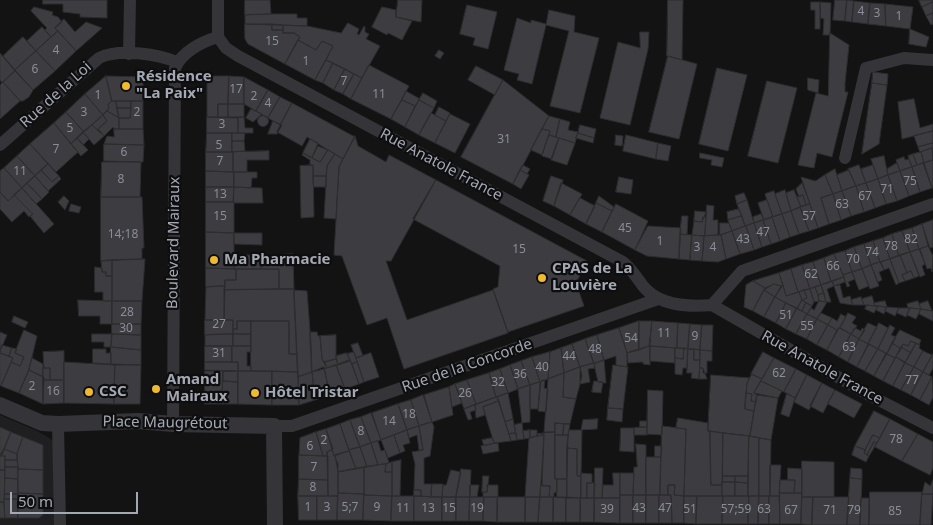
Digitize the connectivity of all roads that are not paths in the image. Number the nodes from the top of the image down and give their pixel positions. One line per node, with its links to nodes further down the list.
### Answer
1 (130, 0): 4 (street)
2 (218, 0): 3 (street)
3 (218, 37): 6 (street); 10 (street, Rue Anatole France)
4 (129, 54): 6 (street, Rue de la Loi); 7 (street, Rue de la Loi)
5 (933, 60): 8 (street)
6 (177, 62): 14 (street, Boulevard Mairaux)
7 (0, 145)
8 (845, 158)
9 (933, 204): 11 (street)
10 (658, 299): 11 (street); 15 (street, Rue de la Concorde)
11 (712, 305): 16 (street, Rue Anatole France)
12 (0, 405): 13 (street, Place Maugrétout)
13 (58, 424): 14 (street, Place Maugrétout); 17 (street)
14 (173, 424): 15 (street, Place Maugrétout)
15 (274, 426): 18 (street)
16 (933, 428)
17 (60, 525)
18 (274, 525)

